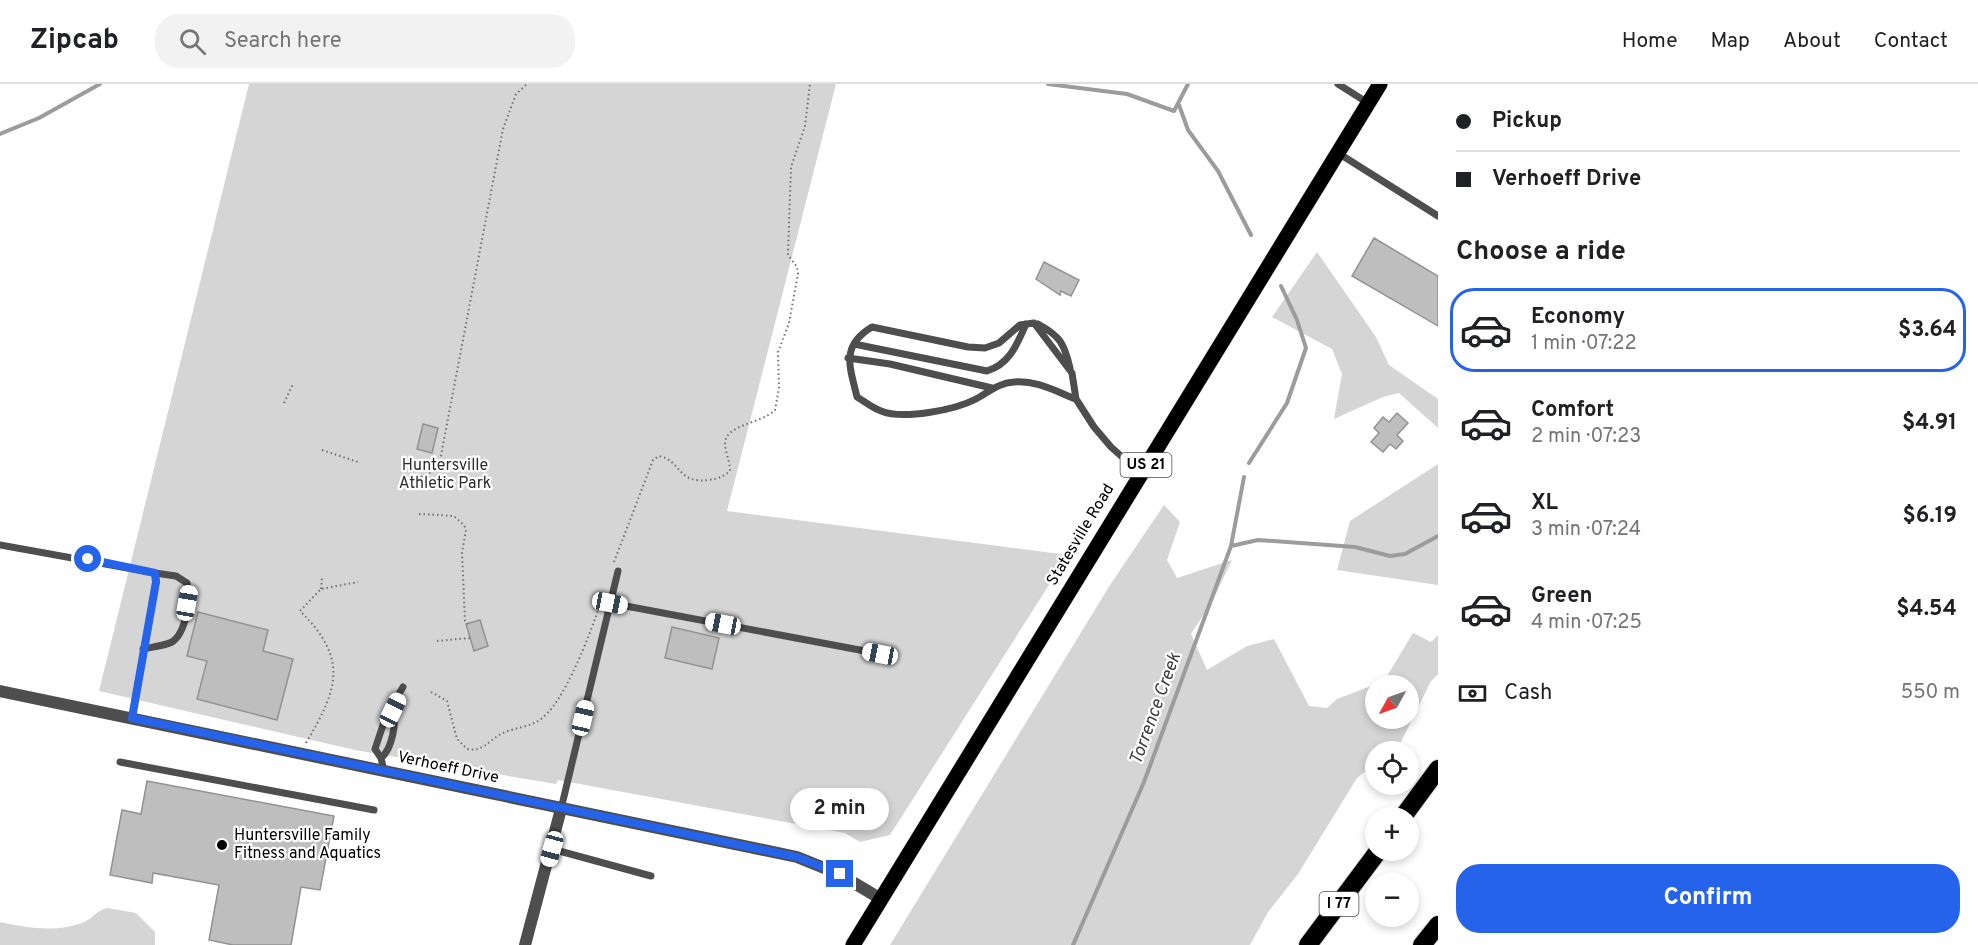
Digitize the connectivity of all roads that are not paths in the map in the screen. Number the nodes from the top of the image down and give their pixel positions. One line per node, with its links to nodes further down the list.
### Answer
1 (1338, 84): 3 (lane)
2 (1380, 84): 3 (main road, Statesville Road / US 21)
3 (1368, 103): 4 (main road, Statesville Road / US 21)
4 (1338, 153): 5 (lane); 11 (main road, Statesville Road / US 21)
5 (1438, 216)
6 (1030, 323): 7 (lane); 7 (lane); 10 (lane)
7 (854, 344): 8 (lane)
8 (848, 358): 9 (lane); 9 (lane)
9 (992, 388): 10 (lane)
10 (1076, 399): 11 (lane)
11 (1140, 473): 34 (main road, Statesville Road / US 21)
12 (0, 545): 14 (lane)
13 (615, 568): 15 (lane)
14 (155, 573): 16 (lane); 16 (lane)
15 (610, 603): 17 (lane); 28 (lane)
16 (144, 649): 21 (lane)
17 (880, 654)
18 (404, 687): 20 (lane)
19 (0, 691): 21 (street, Verhoeff Drive)
20 (393, 710): 22 (lane); 22 (lane)
21 (132, 718): 25 (street, Verhoeff Drive)
22 (381, 758): 25 (lane)
23 (120, 762): 29 (lane)
24 (1438, 769): 27 (highway)
25 (384, 771): 28 (street, Verhoeff Drive)
26 (1438, 790): 30 (highway)
27 (1410, 807)
28 (561, 809): 31 (street); 34 (street, Verhoeff Drive)
29 (374, 810)
30 (1419, 810)
31 (552, 849): 33 (lane); 37 (street)
32 (1372, 861): 39 (highway, I 77)
33 (651, 876)
34 (881, 899): 38 (main road, Statesville Road / US 21)
35 (1438, 925): 40 (highway)
36 (1438, 932): 40 (highway)
37 (525, 945)
38 (853, 945)
39 (1308, 945)
40 (1424, 945)

